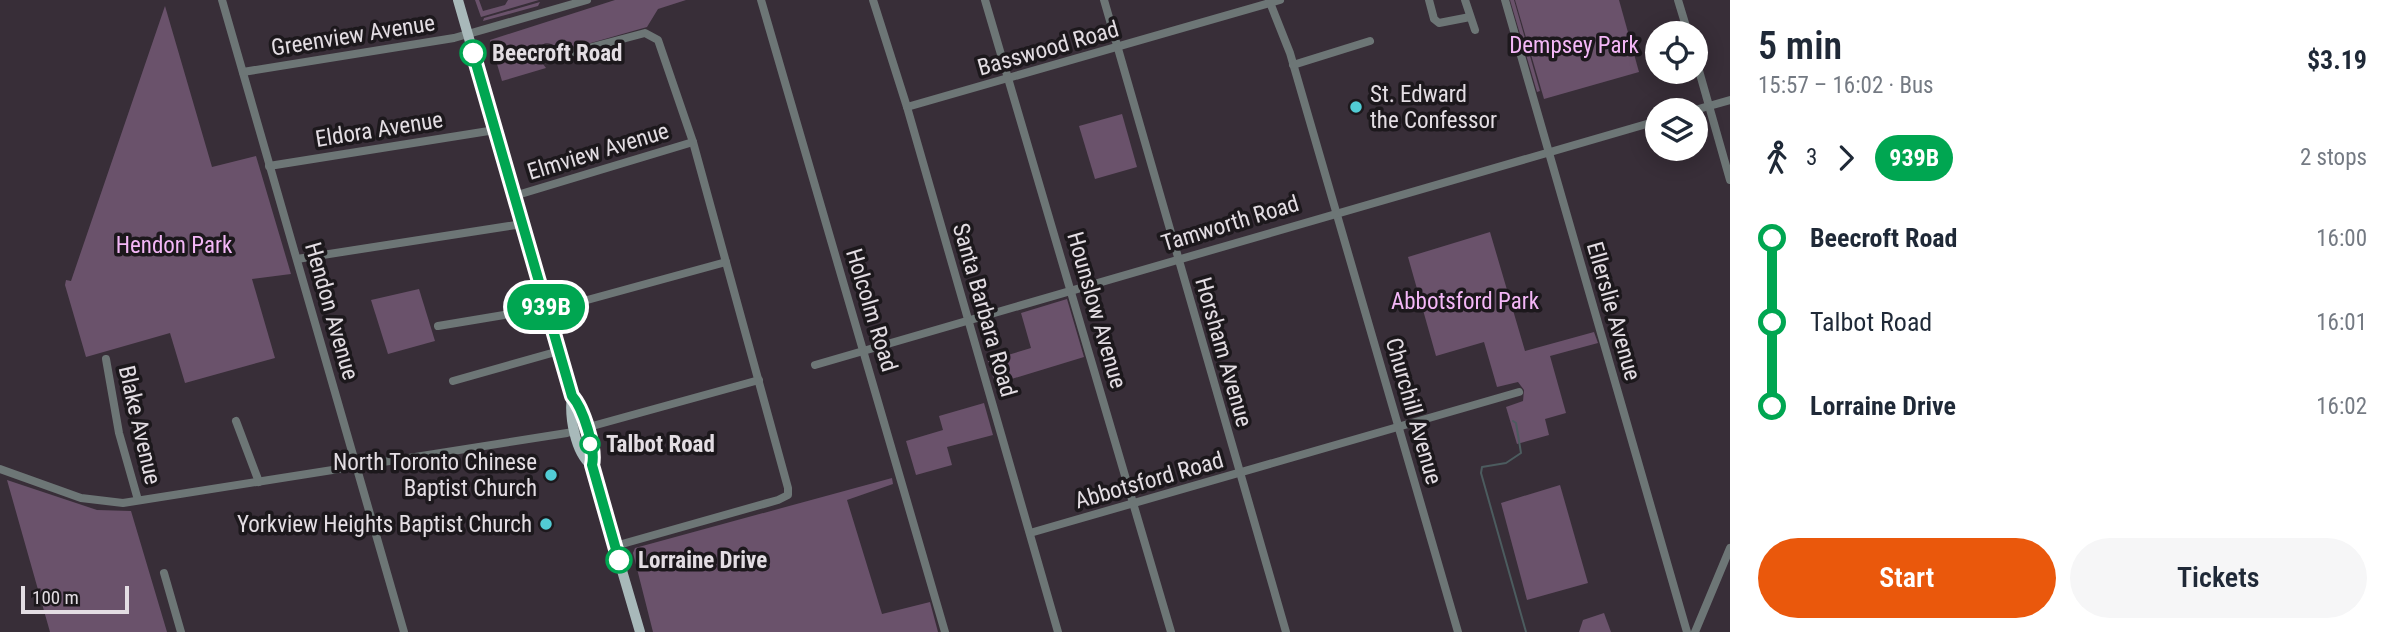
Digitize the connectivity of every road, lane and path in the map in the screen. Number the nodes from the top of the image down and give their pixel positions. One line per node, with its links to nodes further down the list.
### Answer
1 (222, 0): 22 (street, Hendon Avenue)
2 (458, 0): 17 (main road)
3 (587, 0): 17 (street)
4 (761, 0): 44 (street, Holcolm Road)
5 (873, 0): 27 (street, Santa Barbara Road)
6 (985, 0): 23 (street, Hounslow Avenue)
7 (1104, 0): 19 (street, Horsham Avenue)
8 (1280, 0): 13 (street, Basswood Road)
9 (1429, 0): 14 (street)
10 (1465, 0): 14 (street)
11 (1505, 0): 31 (street, Ellerslie Avenue)
12 (1678, 0): 15 (street)
13 (1269, 1): 19 (street, Basswood Road); 21 (street, Churchill Avenue)
14 (1471, 17): 16 (street)
15 (1684, 21)
16 (1475, 30)
17 (468, 34): 22 (street, Greenview Avenue); 29 (main road)
18 (1370, 41): 21 (street)
19 (1119, 47): 23 (street, Basswood Road); 38 (street, Horsham Avenue)
20 (547, 55): 30 (street)
21 (1293, 65): 35 (street, Churchill Avenue)
22 (243, 72): 32 (street, Hendon Avenue)
23 (1009, 79): 27 (street, Basswood Road); 40 (street, Hounslow Avenue)
24 (1703, 84): 26 (street)
25 (1730, 100): 26 (street)
26 (1709, 106): 33 (street)
27 (907, 107): 42 (street, Santa Barbara Road)
28 (1645, 124): 31 (street, Tamworth Road)
29 (495, 130): 32 (street, Eldora Avenue); 34 (main road)
30 (693, 142): 34 (street, Elmview Avenue); 39 (street)
31 (1549, 151): 35 (street, Tamworth Road); 72 (street, Ellerslie Avenue)
32 (269, 166): 37 (street, Hendon Avenue)
33 (1730, 180)
34 (514, 196): 36 (main road)
35 (1336, 212): 38 (street, Tamworth Road); 52 (street, Churchill Avenue)
36 (522, 224): 37 (street); 41 (main road)
37 (297, 259): 54 (street, Hendon Avenue)
38 (1178, 260): 40 (street, Tamworth Road); 56 (street, Horsham Avenue)
39 (726, 262): 41 (street); 48 (street)
40 (1071, 291): 42 (street, Tamworth Road); 59 (street, Hounslow Avenue)
41 (546, 308): 43 (street); 45 (main road)
42 (967, 320): 44 (street, Tamworth Road); 60 (street, Santa Barbara Road)
43 (438, 326)
44 (864, 349): 47 (street, Tamworth Road); 67 (street, Holcolm Road)
45 (559, 351): 49 (street); 53 (main road)
46 (106, 359): 58 (street, Blake Avenue)
47 (815, 365)
48 (759, 380): 53 (street); 61 (street)
49 (453, 381)
50 (1519, 392): 52 (street, Abbotsford Road)
51 (236, 421): 57 (street)
52 (1398, 426): 56 (street, Abbotsford Road); 71 (street, Churchill Avenue)
53 (581, 430): 54 (street); 61 (main road)
54 (357, 465): 57 (street); 65 (street, Hendon Avenue)
55 (0, 469): 58 (street)
56 (1238, 474): 59 (street, Abbotsford Road); 70 (street, Horsham Avenue)
57 (259, 482): 58 (street)
58 (138, 500)
59 (1134, 504): 60 (street, Abbotsford Road); 69 (street, Hounslow Avenue)
60 (1030, 533): 68 (street, Santa Barbara Road)
61 (615, 546): 66 (main road)
62 (1730, 548): 73 (street)
63 (164, 573): 64 (street)
64 (181, 632)
65 (404, 632)
66 (640, 632)
67 (945, 632)
68 (1058, 632)
69 (1171, 632)
70 (1286, 632)
71 (1458, 632)
72 (1687, 632)
73 (1695, 632)

